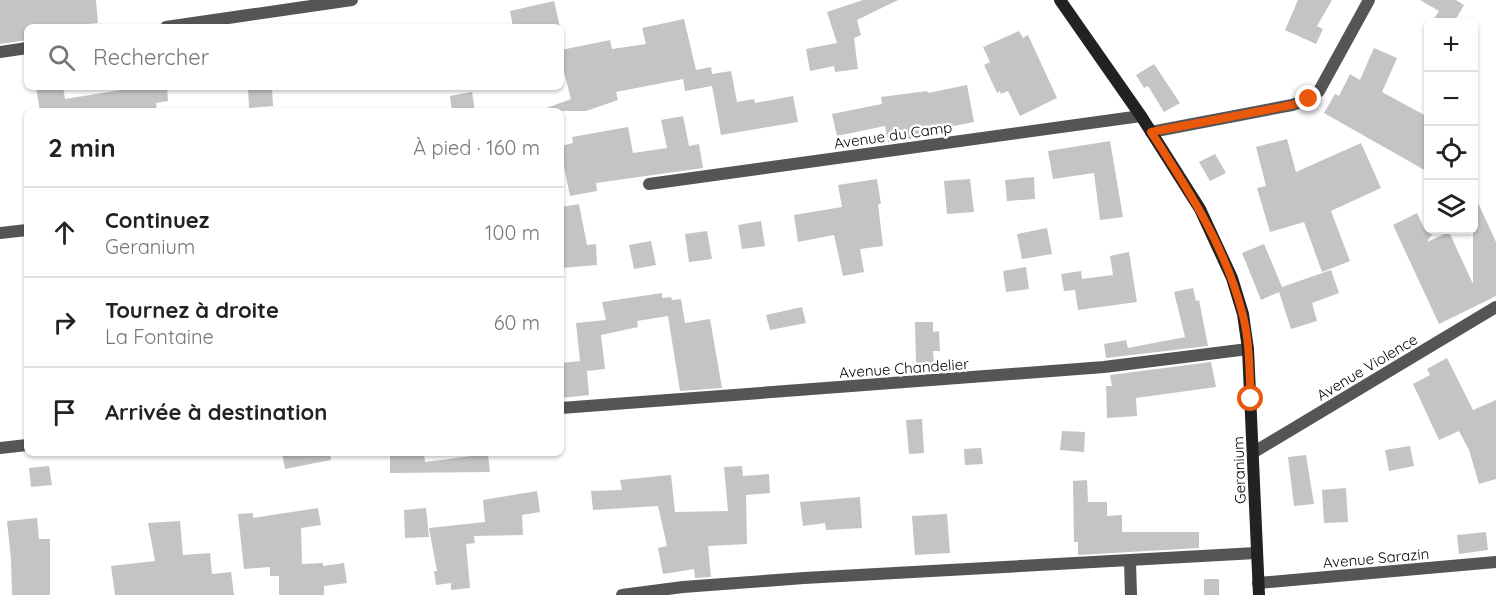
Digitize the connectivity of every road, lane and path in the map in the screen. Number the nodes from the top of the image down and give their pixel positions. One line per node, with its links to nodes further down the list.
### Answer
1 (351, 0): 4 (street)
2 (1060, 0): 7 (street, Geranium)
3 (1369, 0): 8 (street)
4 (187, 24)
5 (24, 48): 6 (street)
6 (0, 52)
7 (1141, 116): 8 (street, Geranium); 9 (street, Avenue du Camp)
8 (1151, 132): 13 (street, Geranium)
9 (649, 184)
10 (24, 230): 11 (street)
11 (0, 233)
12 (1496, 307): 17 (street, Avenue Violence)
13 (1248, 349): 14 (street, Avenue Chandelier); 17 (street, Geranium)
14 (564, 408)
15 (24, 445): 16 (street)
16 (0, 448)
17 (1254, 452): 18 (street, Geranium)
18 (1256, 553): 19 (street); 21 (street, Geranium)
19 (1130, 561): 22 (street); 23 (street)
20 (1496, 562): 21 (street, Avenue Sarazin)
21 (1258, 589)
22 (622, 595)
23 (1131, 595)

